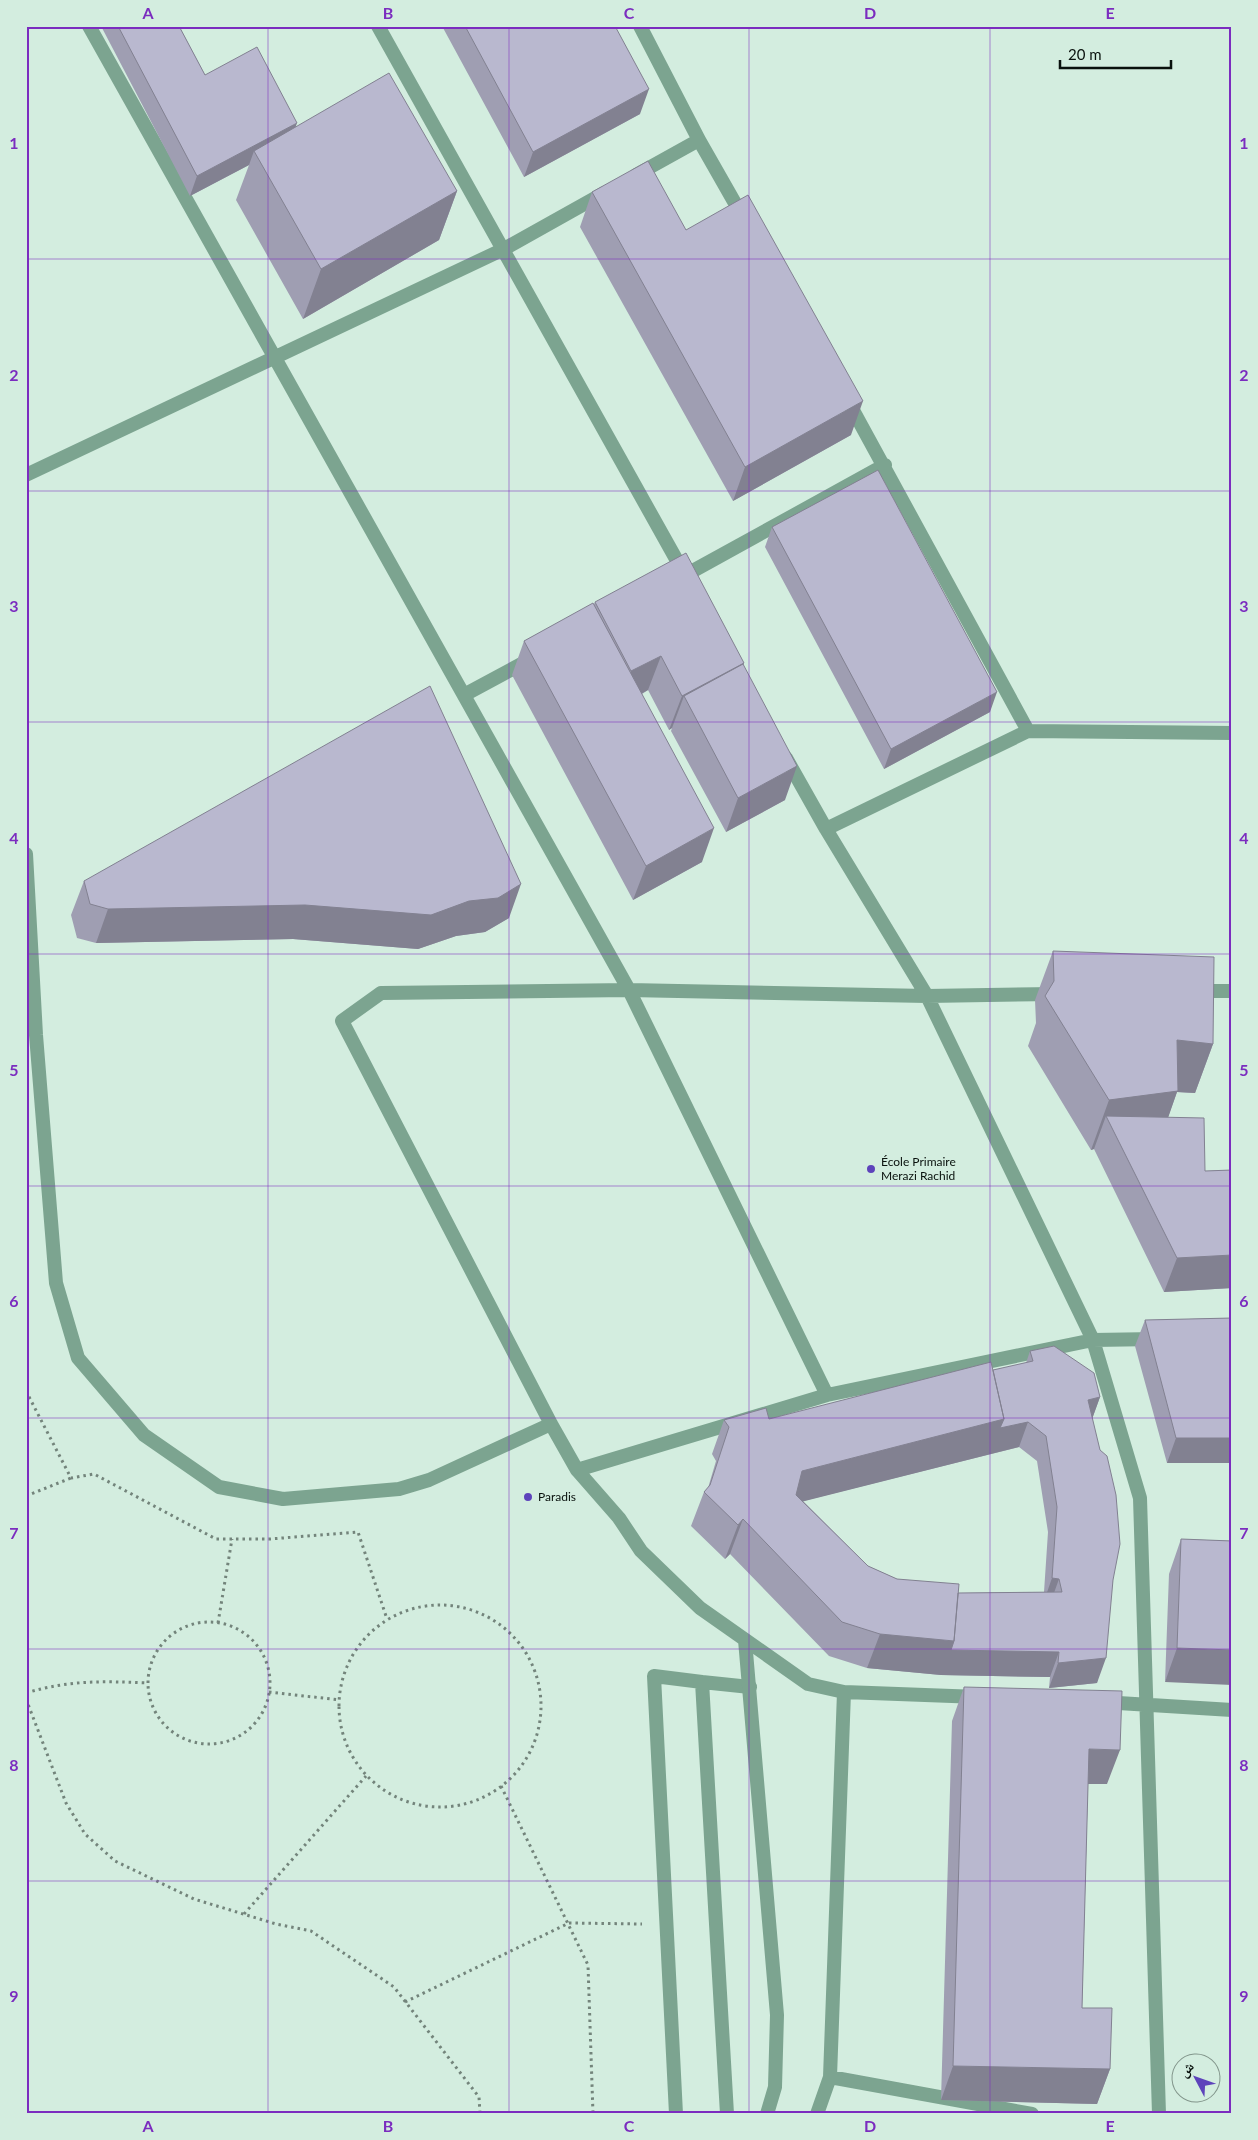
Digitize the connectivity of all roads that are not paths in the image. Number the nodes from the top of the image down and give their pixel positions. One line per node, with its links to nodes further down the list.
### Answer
1 (89, 26): 7 (street)
2 (378, 26): 6 (street)
3 (640, 26): 4 (street)
4 (699, 140): 5 (street); 6 (street)
5 (753, 234)
6 (504, 249): 7 (street); 11 (street)
7 (273, 358): 10 (street); 14 (street)
8 (841, 388): 9 (street)
9 (885, 465): 11 (street); 15 (street)
10 (26, 475)
11 (688, 579): 12 (street)
12 (668, 584)
13 (540, 654): 14 (street)
14 (464, 695): 20 (street)
15 (1028, 731): 16 (street); 18 (street)
16 (1232, 733)
17 (779, 744): 18 (street)
18 (826, 829): 24 (street)
19 (26, 854): 28 (street)
20 (629, 990): 24 (street); 27 (street); 28 (street)
21 (1232, 991): 22 (street)
22 (1183, 992)
23 (1065, 994): 24 (street)
24 (927, 996): 26 (street)
25 (1172, 1338): 26 (street)
26 (1092, 1340): 27 (street); 36 (street)
27 (827, 1395): 29 (street)
28 (551, 1424): 29 (street)
29 (578, 1470): 30 (street)
30 (746, 1640): 32 (street); 33 (street)
31 (702, 1682): 32 (street); 39 (street); 40 (street)
32 (750, 1687): 41 (street)
33 (844, 1692): 34 (street); 38 (street)
34 (991, 1698)
35 (1089, 1702): 36 (street)
36 (1148, 1704): 37 (street); 44 (street)
37 (1232, 1710)
38 (830, 2077): 42 (street); 43 (street)
39 (676, 2114)
40 (727, 2114)
41 (767, 2114)
42 (817, 2114)
43 (1032, 2114)
44 (1159, 2114)

